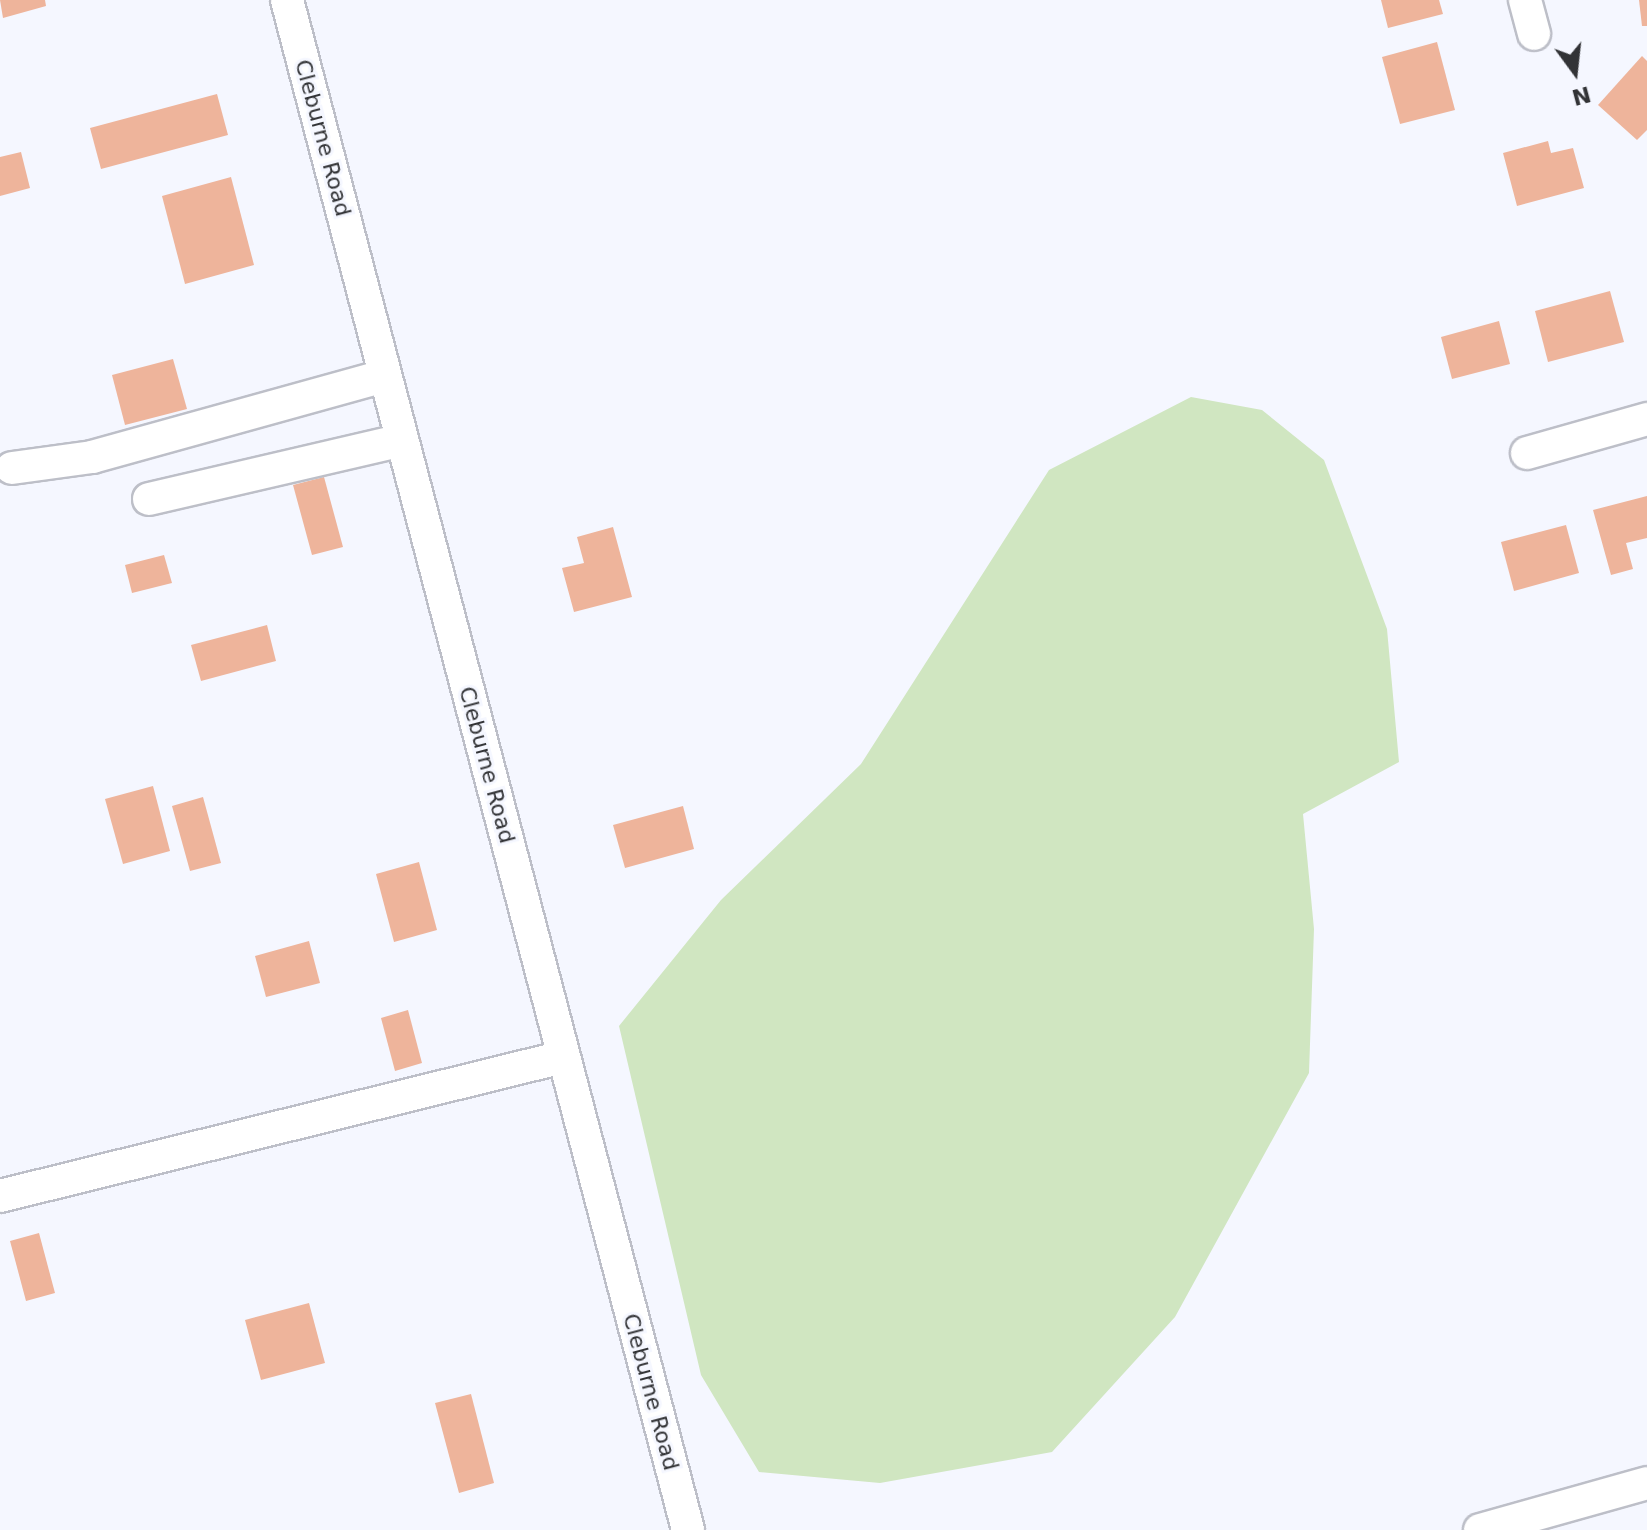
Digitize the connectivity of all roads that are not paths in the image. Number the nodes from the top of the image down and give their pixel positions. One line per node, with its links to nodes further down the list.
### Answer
1 (287, 0): 4 (street, Cleburne Road)
2 (1525, 0): 3 (street)
3 (1534, 34)
4 (385, 376): 6 (street, Cleburne Road); 8 (street)
5 (1647, 419): 7 (street)
6 (402, 440): 9 (street); 10 (street, Cleburne Road)
7 (1527, 453)
8 (12, 468)
9 (149, 499)
10 (563, 1057): 11 (street); 13 (street, Cleburne Road)
11 (0, 1196)
12 (1647, 1483): 14 (street)
13 (688, 1530)
14 (1480, 1530)

